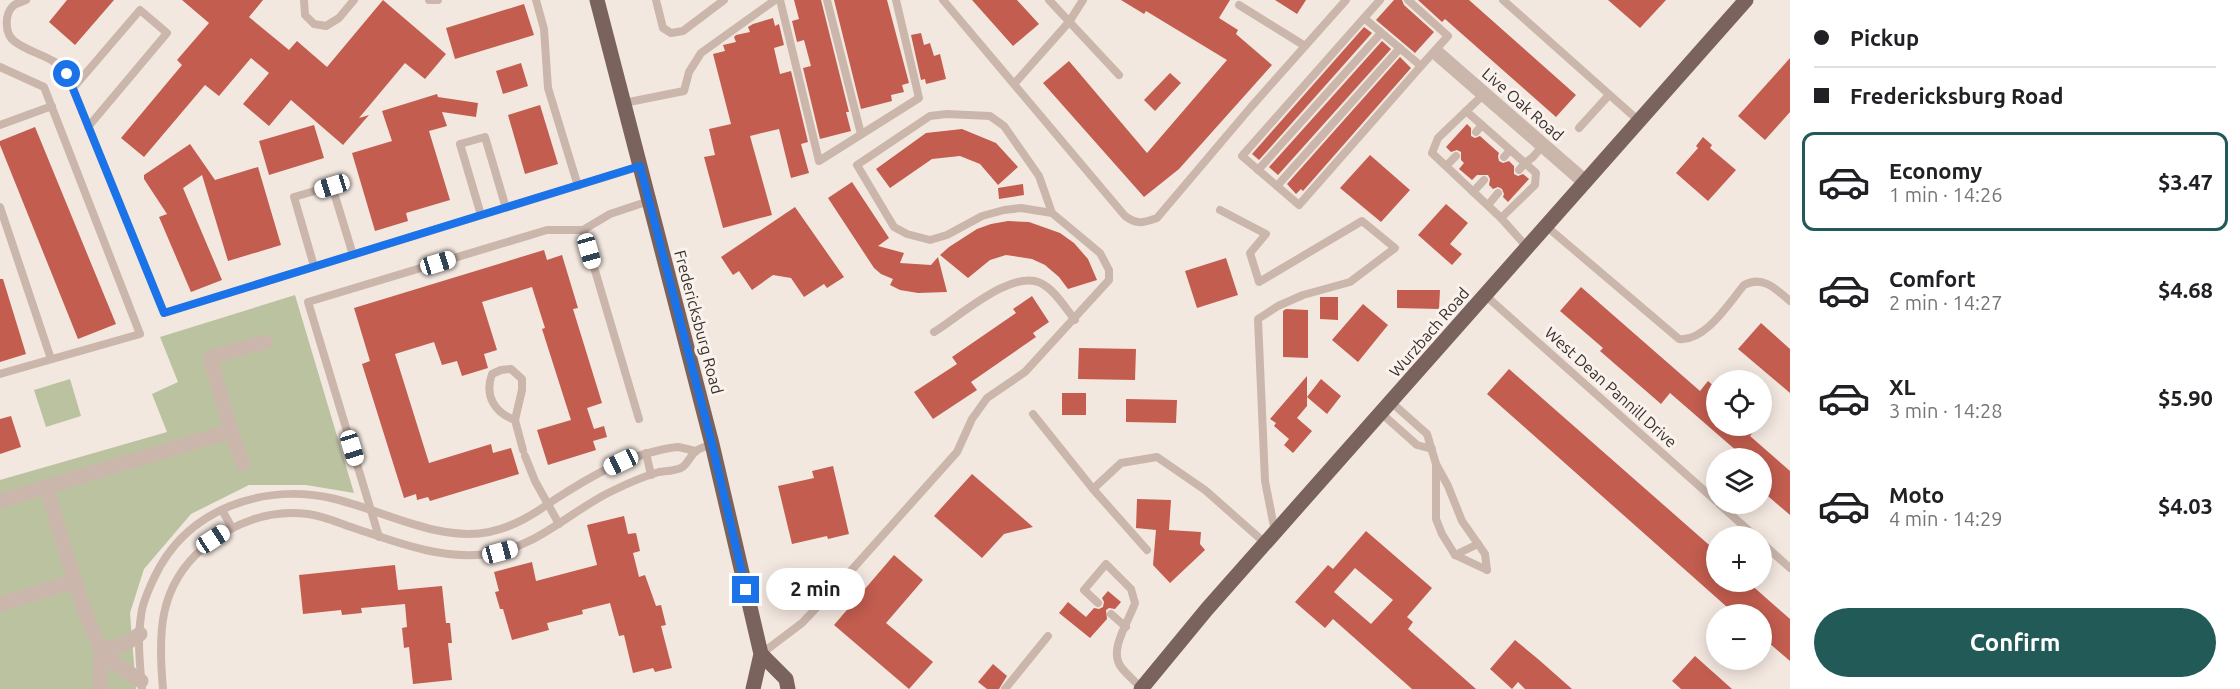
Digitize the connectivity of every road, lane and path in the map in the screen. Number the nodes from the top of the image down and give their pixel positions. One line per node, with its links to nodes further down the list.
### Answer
1 (26, 0): 33 (lane)
2 (304, 0): 3 (lane)
3 (354, 0)
4 (429, 0): 5 (lane)
5 (438, 0)
6 (536, 0): 58 (lane)
7 (597, 0): 36 (main road, Fredericksburg Road)
8 (656, 0): 9 (lane)
9 (723, 0)
10 (775, 0): 36 (lane)
11 (780, 0): 45 (lane)
12 (827, 0): 45 (lane)
13 (896, 0): 45 (lane)
14 (943, 0): 32 (lane)
15 (1049, 0): 24 (lane)
16 (1083, 0): 24 (lane)
17 (1346, 0): 26 (lane)
18 (1380, 0): 23 (lane)
19 (1408, 0): 28 (lane)
20 (1503, 0): 35 (lane)
21 (1746, 0): 39 (main road, Wurzbach Road)
22 (1239, 5): 26 (lane)
23 (1364, 18): 25 (lane); 53 (lane)
24 (1069, 22): 31 (lane); 32 (lane)
25 (1381, 33): 27 (lane); 53 (lane)
26 (1305, 46): 32 (lane)
27 (1400, 48): 29 (lane); 57 (lane)
28 (1436, 52): 29 (lane); 34 (street, Live Oak Road)
29 (1421, 66): 57 (lane)
30 (0, 67): 37 (lane)
31 (1119, 75)
32 (1014, 84)
33 (74, 87): 42 (lane); 42 (lane)
34 (1484, 94): 38 (lane); 46 (street, Live Oak Road)
35 (1609, 95): 39 (lane); 43 (lane)
36 (624, 103): 51 (main road, Fredericksburg Road)
37 (52, 106): 40 (lane); 79 (lane)
38 (1466, 111): 41 (lane); 52 (lane)
39 (1639, 121): 56 (main road, Wurzbach Road)
40 (0, 125)
41 (1482, 125): 44 (lane); 47 (lane)
42 (88, 127): 73 (lane)
43 (1579, 128)
44 (1476, 132)
45 (861, 134)
46 (1543, 145): 50 (lane); 56 (street, Live Oak Road)
47 (1510, 150): 49 (lane); 50 (lane)
48 (1456, 156): 52 (lane)
49 (1504, 157)
50 (1525, 162): 54 (lane); 68 (lane)
51 (640, 166): 58 (lane); 61 (main road, Fredericksburg Road)
52 (1446, 166): 59 (lane)
53 (1258, 170): 57 (lane)
54 (1519, 170)
55 (1484, 180): 59 (lane)
56 (1585, 182): 69 (main road, Wurzbach Road)
57 (1277, 186)
58 (573, 187): 64 (lane)
59 (1473, 192): 62 (lane)
60 (1498, 193): 62 (lane)
61 (650, 201): 70 (lane); 86 (main road, Fredericksburg Road)
62 (1488, 205): 68 (lane)
63 (0, 207): 79 (lane)
64 (507, 207): 67 (lane); 67 (lane)
65 (1220, 210): 105 (lane)
66 (1052, 213): 66 (lane); 76 (lane)
67 (481, 215): 72 (lane)
68 (1502, 218): 71 (lane)
69 (1546, 226): 71 (main road, Wurzbach Road); 75 (lane)
70 (583, 230): 83 (lane); 99 (lane)
71 (1527, 248): 74 (main road, Wurzbach Road)
72 (353, 255): 73 (lane); 73 (lane)
73 (314, 266)
74 (1485, 295): 81 (main road, Wurzbach Road); 95 (lane, West Dean Pannill Drive)
75 (1790, 301)
76 (1075, 320): 77 (lane); 119 (lane)
77 (934, 332)
78 (265, 342): 85 (street)
79 (51, 359): 80 (lane)
80 (0, 374)
81 (1386, 408): 87 (lane); 87 (lane); 105 (main road, Wurzbach Road)
82 (1033, 414): 94 (lane)
83 (639, 419)
84 (515, 420): 84 (lane); 97 (lane)
85 (231, 431): 90 (street); 93 (street)
86 (712, 444): 88 (lane); 119 (main road, Fredericksburg Road)
87 (1432, 449): 91 (lane)
88 (696, 451): 89 (lane); 92 (lane)
89 (646, 453): 92 (lane); 97 (lane)
90 (243, 464)
91 (1436, 464): 106 (lane); 109 (lane)
92 (651, 475): 101 (lane)
93 (46, 487): 96 (street); 111 (street)
94 (1093, 489): 105 (lane); 107 (lane)
95 (1706, 493)
96 (0, 501)
97 (549, 504): 99 (lane); 101 (lane)
98 (222, 510): 99 (lane); 103 (lane); 116 (lane)
99 (371, 510): 104 (lane)
100 (1730, 514): 102 (lane, West Dean Pannill Drive)
101 (559, 524): 104 (lane)
102 (1743, 526)
103 (232, 528): 104 (lane); 122 (lane)
104 (379, 537)
105 (1270, 538): 126 (main road, Wurzbach Road)
106 (1478, 544): 109 (lane); 109 (lane)
107 (1147, 550)
108 (1772, 552): 110 (lane)
109 (1455, 555)
110 (1790, 568)
111 (75, 581): 113 (street); 118 (street)
112 (1098, 603): 115 (lane)
113 (0, 604)
114 (1111, 614): 115 (lane)
115 (1126, 627): 126 (lane)
116 (140, 634): 118 (street); 120 (lane)
117 (1048, 636): 125 (lane)
118 (101, 650): 120 (street); 121 (street)
119 (761, 654): 123 (main road, Fredericksburg Road); 124 (main road)
120 (142, 685)
121 (99, 689)
122 (163, 689)
123 (753, 689)
124 (788, 689)
125 (1005, 689)
126 (1141, 689)

